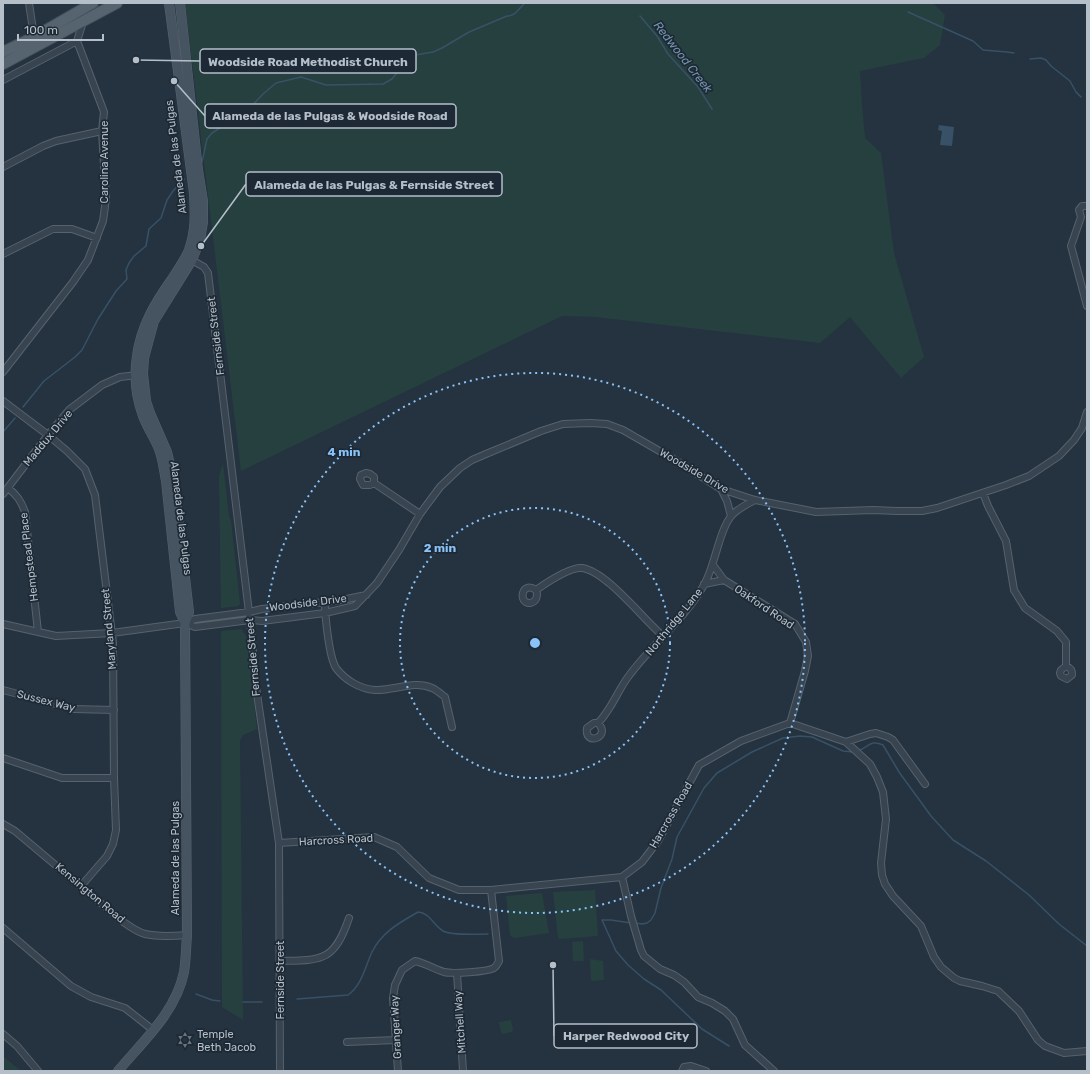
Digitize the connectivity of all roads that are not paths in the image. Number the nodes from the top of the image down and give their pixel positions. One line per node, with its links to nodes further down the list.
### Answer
1 (30, 3): 7 (street)
2 (93, 3): 7 (main road)
3 (117, 3): 6 (main road)
4 (169, 3): 10 (main road, Alameda de las Pulgas)
5 (180, 3): 9 (main road, Alameda de las Pulgas)
6 (83, 22): 8 (street); 12 (main road)
7 (34, 37): 11 (main road)
8 (76, 41): 13 (street); 15 (street, Carolina Avenue)
9 (185, 45): 10 (main road); 14 (main road, Alameda de las Pulgas)
10 (175, 46): 14 (main road, Alameda de las Pulgas)
11 (3, 52)
12 (3, 64)
13 (3, 80)
14 (188, 113): 21 (main road, Alameda de las Pulgas)
15 (102, 131): 16 (street); 19 (street, Carolina Avenue)
16 (3, 167)
17 (1087, 206): 18 (street)
18 (1084, 216): 22 (street)
19 (97, 238): 20 (street); 23 (street, Carolina Avenue)
20 (3, 254)
21 (189, 258): 24 (main road, Alameda de las Pulgas); 42 (street, Fernside Street)
22 (1087, 306)
23 (3, 372)
24 (139, 375): 27 (street, Maddux Drive); 45 (main road, Alameda de las Pulgas)
25 (3, 401): 27 (street, Maryland Street)
26 (1087, 413): 31 (street, Woodside Drive)
27 (48, 435): 29 (street, Maddux Drive); 48 (street, Maryland Street)
28 (374, 483): 34 (street)
29 (8, 488): 32 (street, Maddux Drive); 47 (street, Hempstead Place)
30 (721, 489): 33 (street, Woodside Drive); 34 (street, Woodside Drive); 35 (street)
31 (983, 493): 33 (street, Woodside Drive); 50 (street)
32 (3, 494)
33 (755, 500): 35 (street, Northridge Lane)
34 (420, 514): 40 (street, Woodside Drive)
35 (731, 516): 36 (street, Northridge Lane)
36 (713, 565): 37 (street, Oakford Road); 38 (street, Northridge Lane)
37 (724, 580): 38 (street); 54 (street, Oakford Road)
38 (704, 584): 49 (street, Northridge Lane)
39 (536, 590): 49 (street)
40 (367, 595): 41 (street, Woodside Drive); 43 (street, Woodside Drive)
41 (325, 602): 42 (street, Woodside Drive); 43 (street)
42 (249, 612): 44 (street, Fernside Street); 45 (street, Woodside Drive)
43 (325, 613): 44 (street, Woodside Drive); 55 (street)
44 (250, 620): 45 (street, Woodside Drive); 61 (street, Fernside Street)
45 (185, 623): 48 (street); 67 (main road, Alameda de las Pulgas)
46 (3, 624): 47 (street)
47 (38, 632): 48 (street)
48 (112, 633): 52 (street, Maryland Street)
49 (663, 636): 53 (street, Northridge Lane)
50 (1066, 666)
51 (3, 690): 52 (street, Sussex Way)
52 (114, 710): 58 (street, Maryland Street)
53 (598, 723)
54 (790, 723): 56 (street); 62 (street, Harcross Road)
55 (452, 727)
56 (846, 742): 59 (street); 74 (street)
57 (3, 758): 58 (street)
58 (114, 778): 63 (street, Maryland Street)
59 (925, 784)
60 (3, 824): 63 (street, Kensington Road)
61 (279, 844): 64 (street, Harcross Road); 68 (street, Fernside Street)
62 (622, 877): 64 (street, Harcross Road); 82 (street)
63 (81, 886): 67 (street, Kensington Road)
64 (491, 890): 69 (street, Granger Way)
65 (349, 918): 68 (street)
66 (3, 928): 70 (street)
67 (187, 935): 70 (main road, Alameda de las Pulgas)
68 (280, 961): 77 (street, Fernside Street)
69 (457, 973): 72 (street, Granger Way); 79 (street, Mitchell Way)
70 (153, 1030): 76 (main road, Alameda de las Pulgas)
71 (3, 1034): 75 (street)
72 (396, 1040): 73 (street); 78 (street, Granger Way)
73 (346, 1042)
74 (1087, 1051)
75 (38, 1071)
76 (118, 1071)
77 (280, 1071)
78 (398, 1071)
79 (463, 1071)
80 (682, 1071): 81 (street)
81 (706, 1071)
82 (774, 1071)

